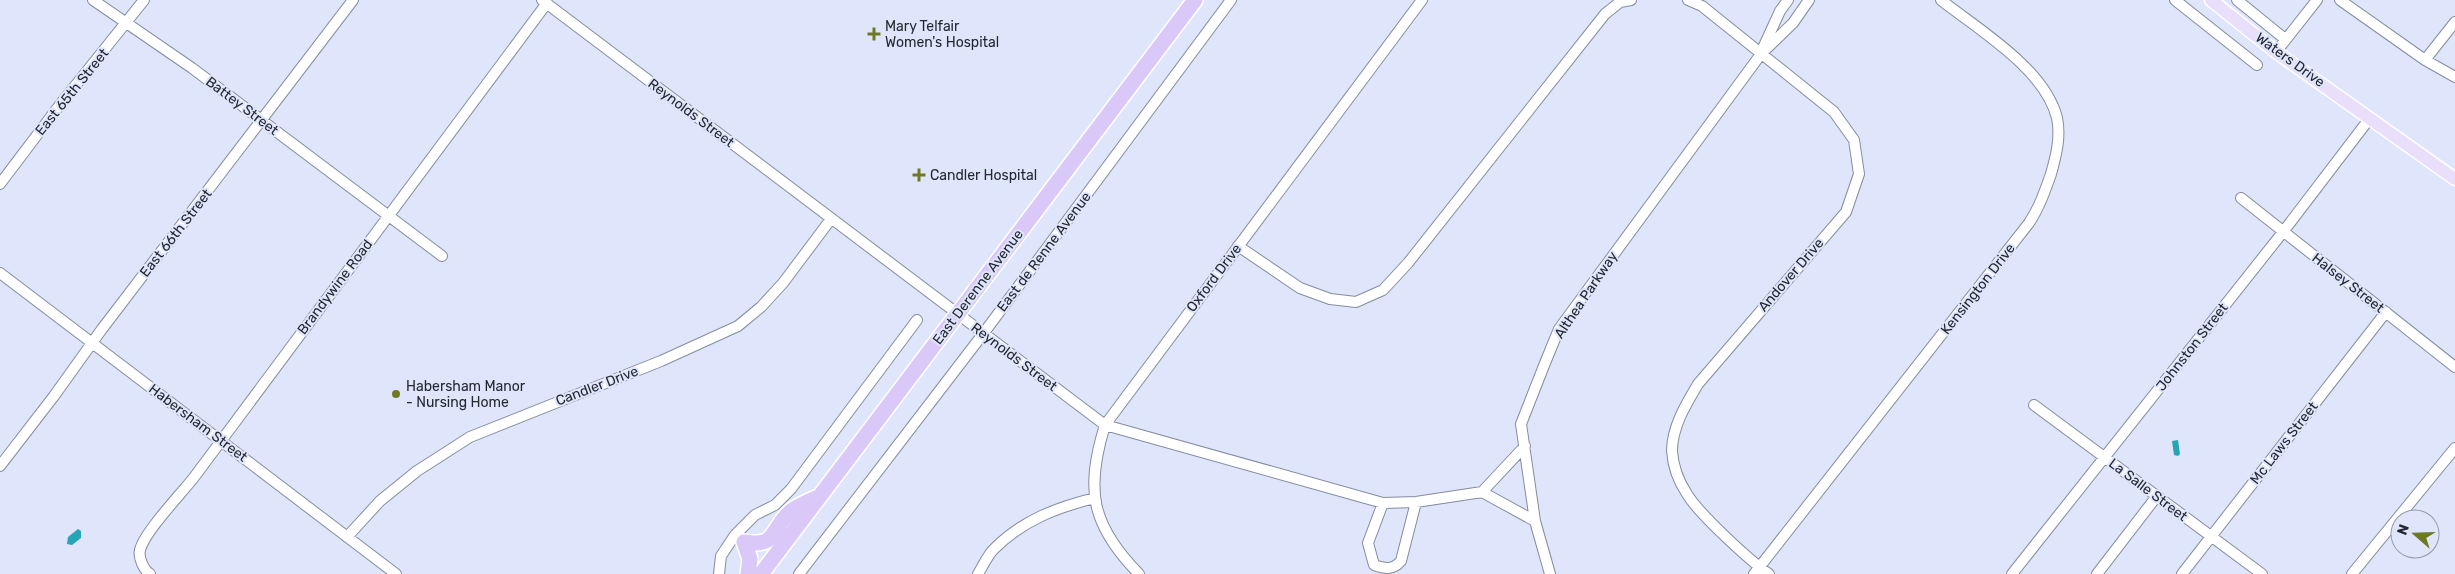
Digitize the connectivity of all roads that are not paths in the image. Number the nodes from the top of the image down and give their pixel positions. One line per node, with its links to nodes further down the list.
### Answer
1 (93, 0): 19 (street, Battey Street)
2 (144, 0): 19 (street, East 65th Street)
3 (353, 0): 27 (street, East 66th Street)
4 (1195, 0): 38 (highway, East Derenne Avenue)
5 (1231, 0): 40 (street, East de Renne Avenue)
6 (1422, 0): 34 (street, Oxford Drive)
7 (1630, 0): 34 (street)
8 (1688, 0): 22 (street, Andover Drive)
9 (1788, 0): 22 (street, Althea Parkway)
10 (1809, 0): 22 (street, Althea Parkway)
11 (1941, 0): 59 (street, Kensington Drive)
12 (2175, 0): 24 (street, Waters Drive)
13 (2211, 0): 21 (main road, Waters Drive)
14 (2237, 0): 20 (street, Waters Drive)
15 (2317, 0): 20 (street)
16 (2340, 0): 23 (street)
17 (544, 2): 31 (street, Brandywine Road); 32 (street, Reynolds Street)
18 (2455, 22): 23 (street)
19 (126, 24): 27 (street, Battey Street); 29 (street, East 65th Street)
20 (2285, 39): 21 (street)
21 (2276, 52): 26 (main road, Waters Drive)
22 (1761, 54): 46 (street, Althea Parkway); 59 (street, Andover Drive)
23 (2426, 60): 25 (street)
24 (2257, 65)
25 (2455, 76)
26 (2370, 118): 28 (main road, Waters Drive); 33 (street, Johnston Street)
27 (262, 121): 31 (street, Battey Street); 41 (street, East 66th Street)
28 (2455, 179)
29 (0, 184)
30 (2241, 198): 33 (street, Halsey Street)
31 (388, 216): 35 (street, Battey Street); 45 (street, Brandywine Road)
32 (831, 219): 38 (street, Reynolds Street); 57 (street, Candler Drive)
33 (2283, 232): 37 (street, Halsey Street); 48 (street, Johnston Street)
34 (1238, 246): 44 (street, Oxford Drive)
35 (442, 256)
36 (0, 273): 41 (street, Habersham Street)
37 (2386, 312): 42 (street, Halsey Street); 58 (street, Mc Laws Street)
38 (957, 314): 40 (street, Reynolds Street); 51 (highway, East Derenne Avenue)
39 (917, 320): 62 (street)
40 (983, 334): 44 (street, Reynolds Street); 65 (street, East de Renne Avenue)
41 (92, 343): 45 (street, Habersham Street); 49 (street, East 66th Street)
42 (2455, 367)
43 (2034, 405): 48 (street, La Salle Street)
44 (1105, 426): 53 (street, Oxford Drive); 55 (street, Reynolds Street)
45 (220, 440): 57 (street, Habersham Street); 60 (street, Brandywine Road)
46 (1525, 446): 50 (street); 56 (street, Althea Parkway)
47 (2455, 448): 73 (street)
48 (2105, 458): 52 (street, La Salle Street); 69 (street, Johnston Street)
49 (0, 466)
50 (1482, 492): 54 (street, Reynolds Street); 56 (street)
51 (820, 496): 63 (highway); 64 (highway, East Derenne Avenue)
52 (2158, 496): 58 (street, La Salle Street); 70 (street)
53 (1095, 498): 66 (street); 67 (street, Oxford Drive)
54 (1416, 502): 55 (street, Reynolds Street); 55 (street)
55 (1383, 503)
56 (1535, 521): 68 (street, Althea Parkway)
57 (347, 537): 61 (street, Habersham Street)
58 (2210, 538): 71 (street, Mc Laws Street); 72 (street, La Salle Street)
59 (1761, 572)
60 (150, 574)
61 (396, 574)
62 (719, 574)
63 (748, 574)
64 (761, 574)
65 (799, 574)
66 (978, 574)
67 (1139, 574)
68 (1550, 574)
69 (2012, 574)
70 (2097, 574)
71 (2182, 574)
72 (2262, 574)
73 (2352, 574)

